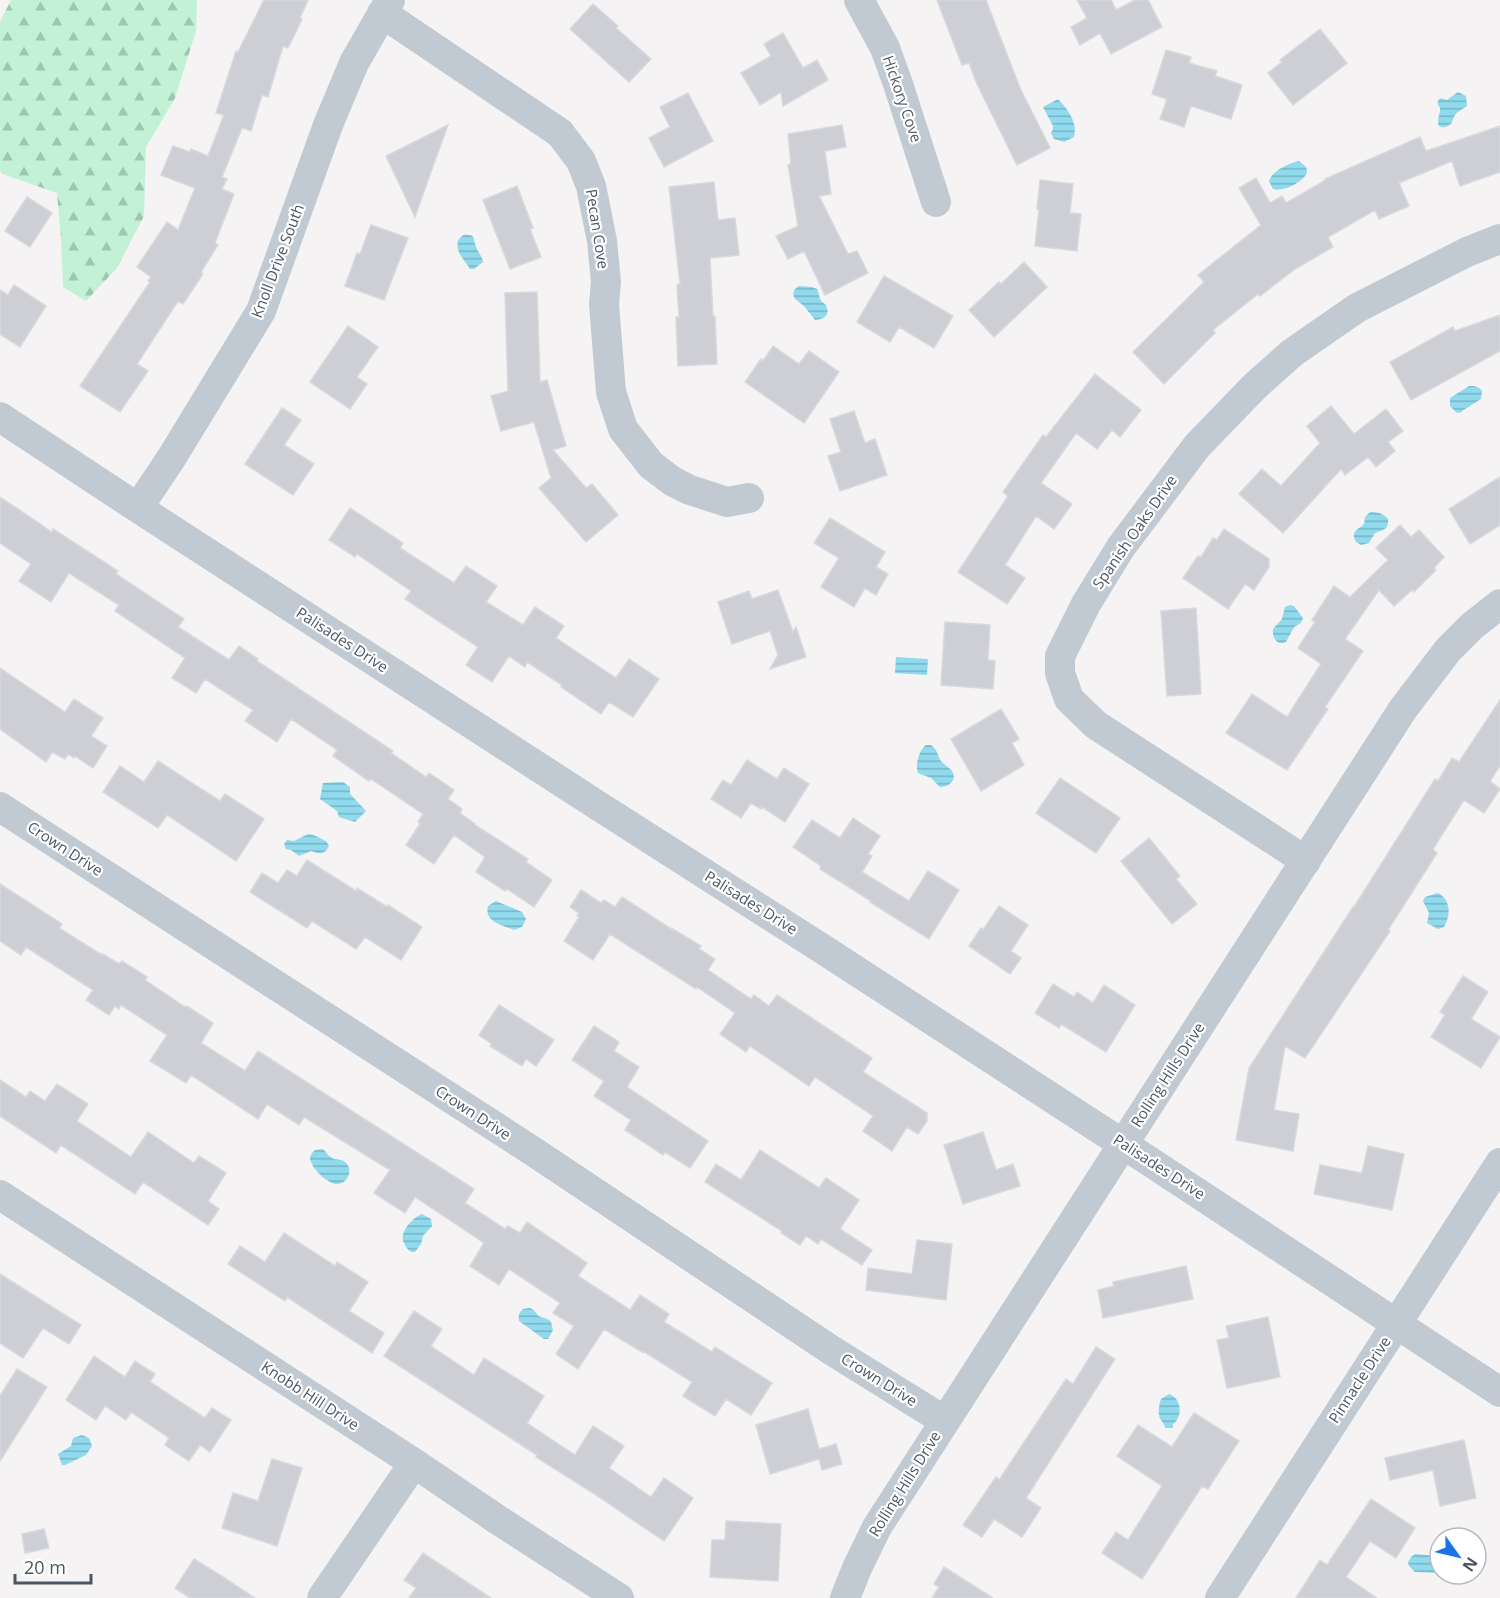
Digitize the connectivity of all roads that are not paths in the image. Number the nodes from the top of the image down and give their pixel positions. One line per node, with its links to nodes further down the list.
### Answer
1 (859, 0): 3 (street, Hickory Cove)
2 (386, 7): 6 (street, Pecan Cove); 7 (street, Knoll Drive South)
3 (936, 202)
4 (1500, 240): 10 (street, Spanish Oaks Drive)
5 (0, 417): 7 (street, Palisades Drive)
6 (749, 498)
7 (138, 508): 11 (street, Palisades Drive)
8 (1500, 604): 10 (street, Rolling Hills Drive)
9 (0, 807): 16 (street, Crown Drive)
10 (1306, 861): 11 (street, Rolling Hills Drive)
11 (1123, 1144): 14 (street, Palisades Drive); 16 (street, Rolling Hills Drive)
12 (1500, 1163): 14 (street, Pinnacle Drive)
13 (0, 1195): 17 (street, Knobb Hill Drive)
14 (1396, 1323): 15 (street, Palisades Drive); 21 (street, Pinnacle Drive)
15 (1500, 1392)
16 (945, 1421): 20 (street, Rolling Hills Drive)
17 (414, 1463): 18 (street); 19 (street, Knobb Hill Drive)
18 (322, 1598)
19 (619, 1598)
20 (845, 1598)
21 (1220, 1598)

